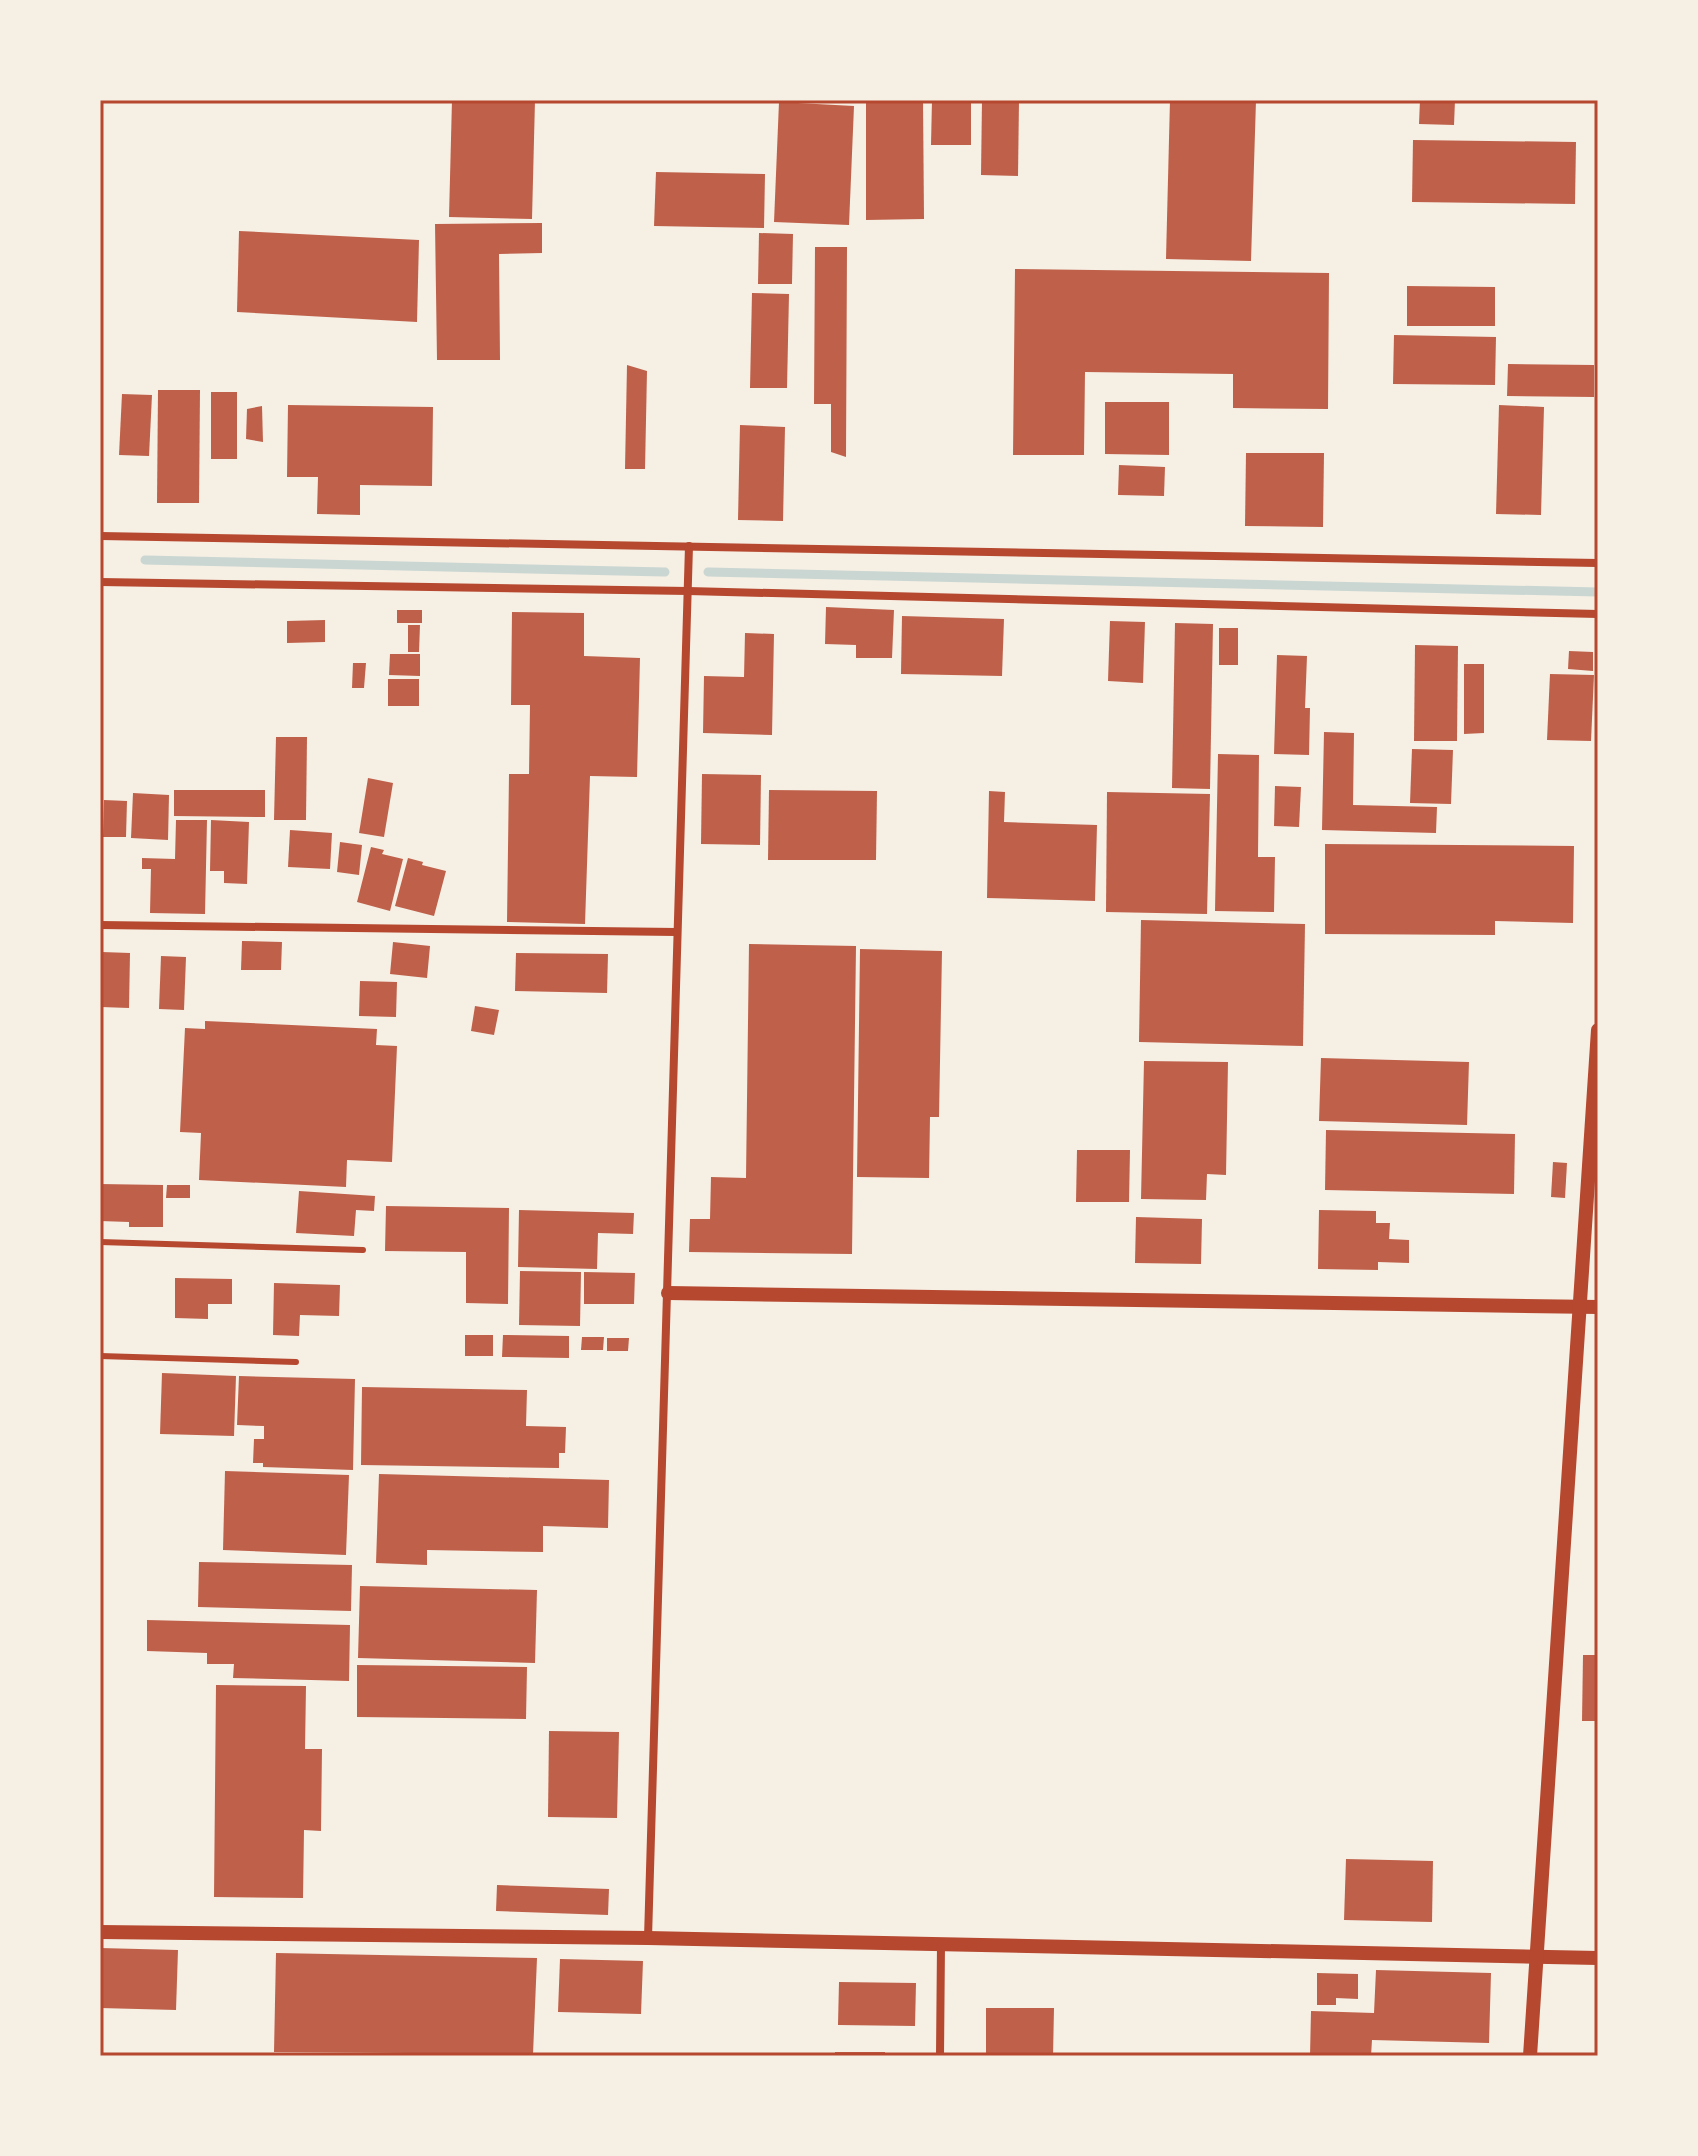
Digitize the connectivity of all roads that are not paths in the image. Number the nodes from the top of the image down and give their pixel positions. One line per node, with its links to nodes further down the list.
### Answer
1 (100, 536): 2 (street)
2 (689, 546): 3 (street); 5 (street)
3 (1598, 563)
4 (100, 582): 5 (street)
5 (688, 591): 6 (street); 8 (street)
6 (1598, 614)
7 (100, 925): 8 (street)
8 (677, 932): 12 (street)
9 (1598, 1030): 13 (street)
10 (100, 1242): 11 (lane)
11 (363, 1250)
12 (668, 1293): 13 (street); 18 (street)
13 (1580, 1307): 14 (street); 20 (street)
14 (1598, 1307)
15 (100, 1356): 16 (lane)
16 (296, 1362)
17 (100, 1932): 18 (street)
18 (648, 1938): 19 (street)
19 (941, 1944): 20 (street); 22 (street)
20 (1538, 1957): 21 (street); 23 (street)
21 (1598, 1958)
22 (940, 2056)
23 (1530, 2056)

